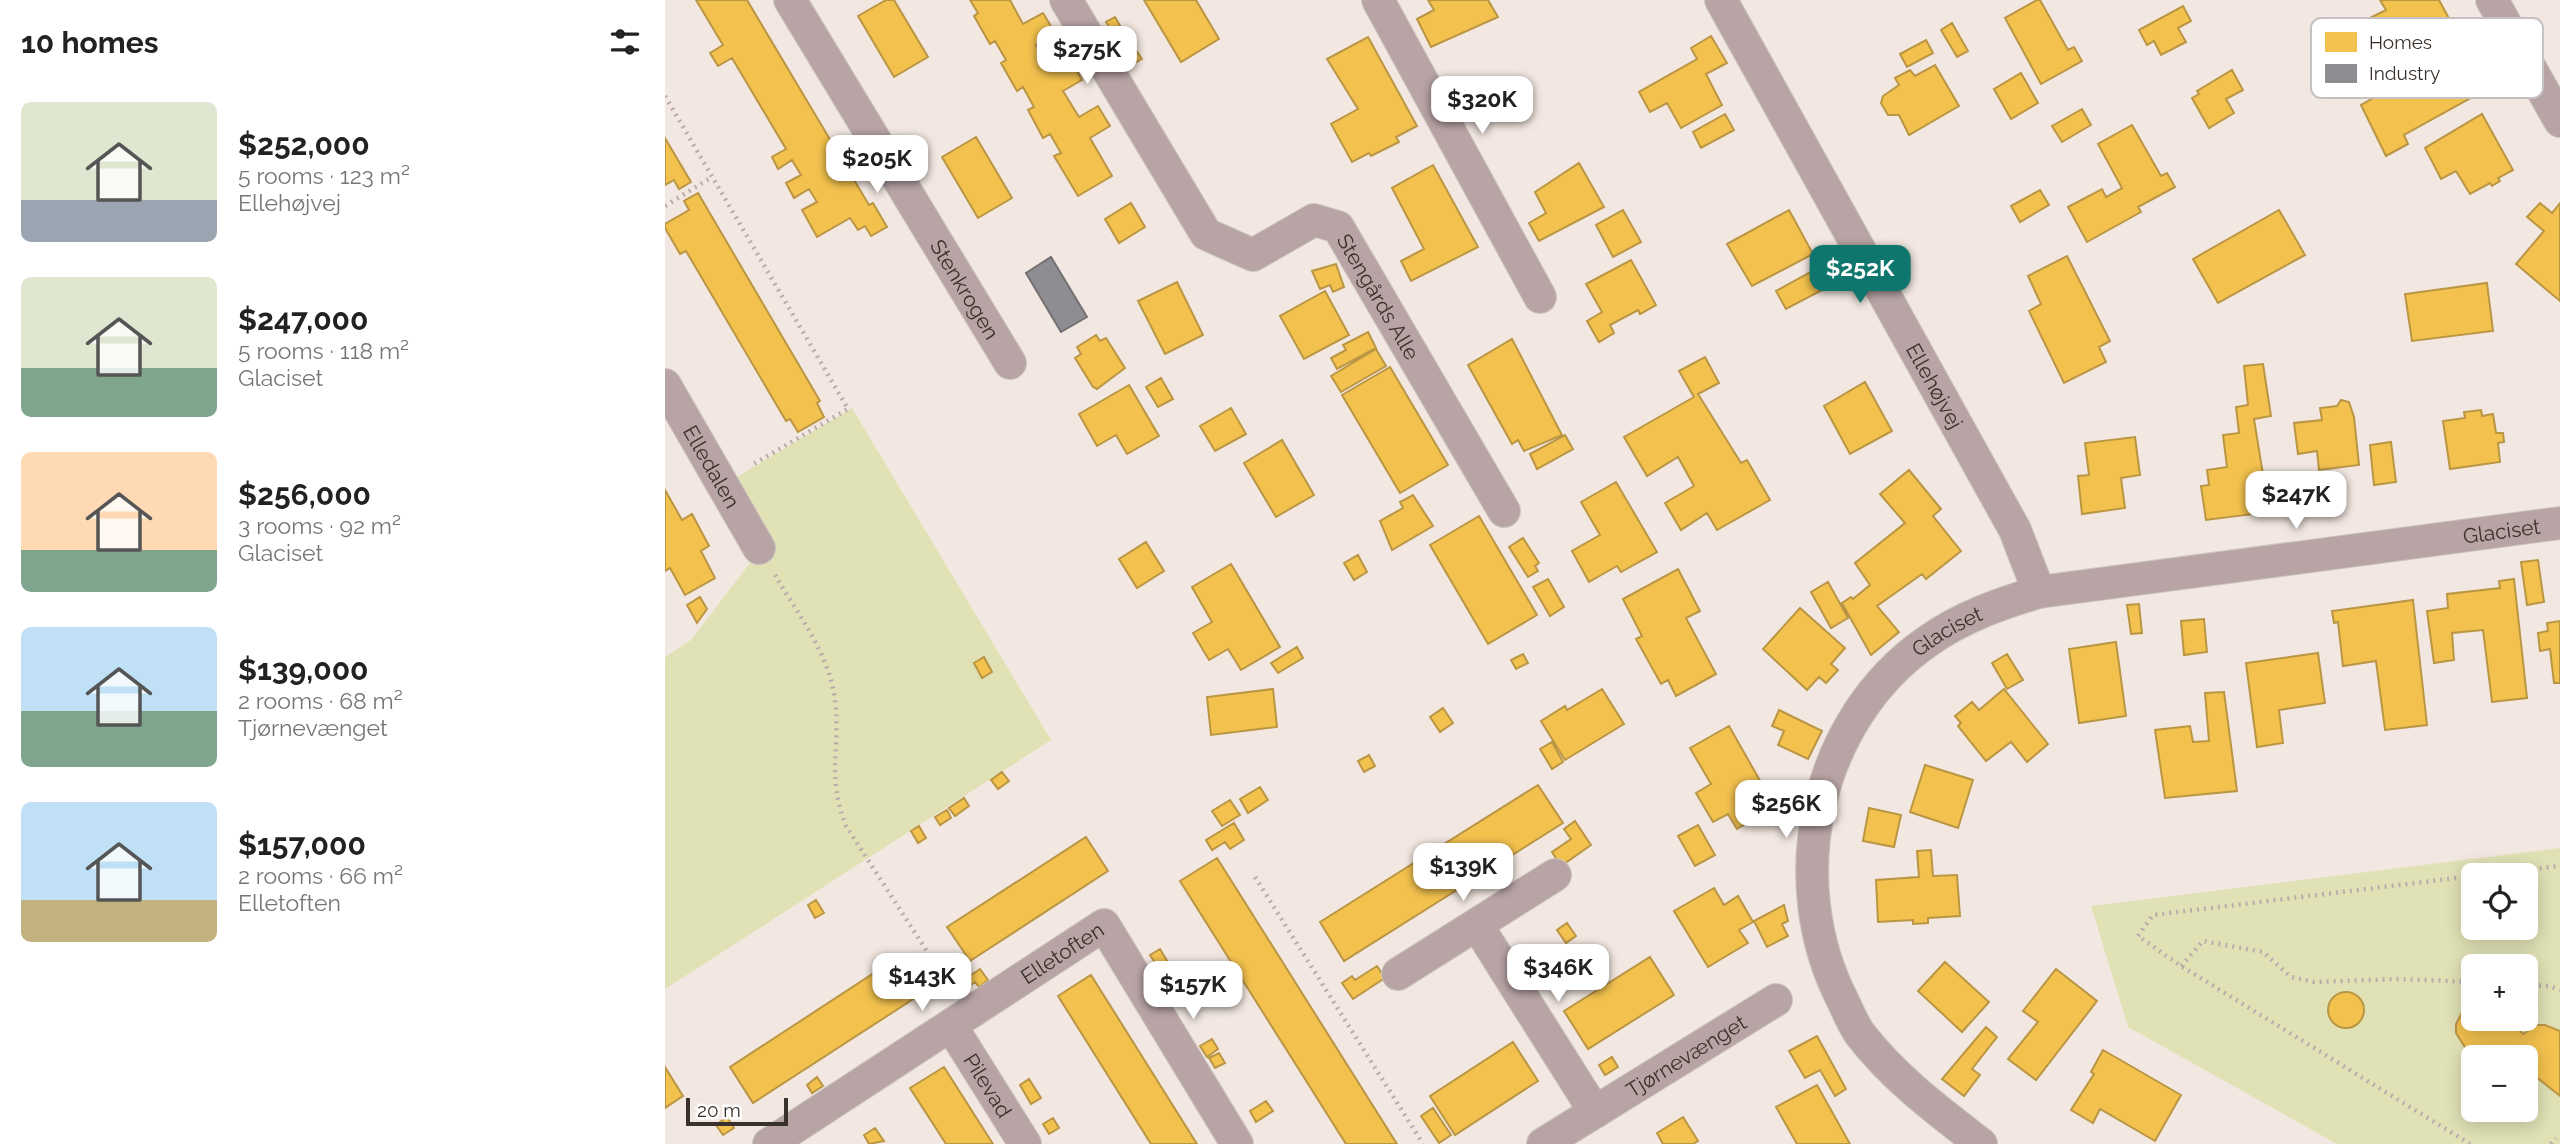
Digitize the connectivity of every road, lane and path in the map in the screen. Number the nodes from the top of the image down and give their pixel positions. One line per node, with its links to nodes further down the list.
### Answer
1 (790, 0): 13 (street, Stenkrogen)
2 (1066, 0): 16 (street, Stengårds Alle)
3 (1378, 0): 12 (street)
4 (1721, 0): 19 (street, Ellehøjvej)
5 (2492, 0): 6 (street)
6 (2502, 18)
7 (2543, 91): 9 (street)
8 (665, 96): 10 (path)
9 (2560, 121)
10 (712, 177): 11 (path); 15 (path)
11 (665, 206)
12 (1540, 297)
13 (1010, 363)
14 (665, 385): 15 (street, Elledalen)
15 (722, 483): 18 (street, Elledalen)
16 (1504, 511)
17 (2560, 523): 19 (street, Glaciset)
18 (759, 548): 32 (path)
19 (2039, 592): 40 (street, Glaciset)
20 (2560, 866): 21 (path)
21 (2538, 869)
22 (1555, 875): 25 (street)
23 (1255, 877): 38 (path)
24 (2461, 877): 26 (path)
25 (1477, 925): 27 (street); 33 (street)
26 (2181, 966): 28 (path); 41 (path)
27 (1398, 974)
28 (2461, 982)
29 (2538, 986): 30 (path)
30 (2560, 988)
31 (1776, 1000): 33 (street, Tjørnevænget)
32 (959, 1020): 35 (street, Elletoften); 36 (street, Pilevad); 37 (street, Elletoften)
33 (1595, 1112): 39 (street, Tjørnevænget)
34 (2556, 1138): 42 (path)
35 (769, 1144)
36 (1024, 1144)
37 (1237, 1144)
38 (1423, 1144)
39 (1543, 1144)
40 (1981, 1144)
41 (2470, 1144)
42 (2551, 1144)

